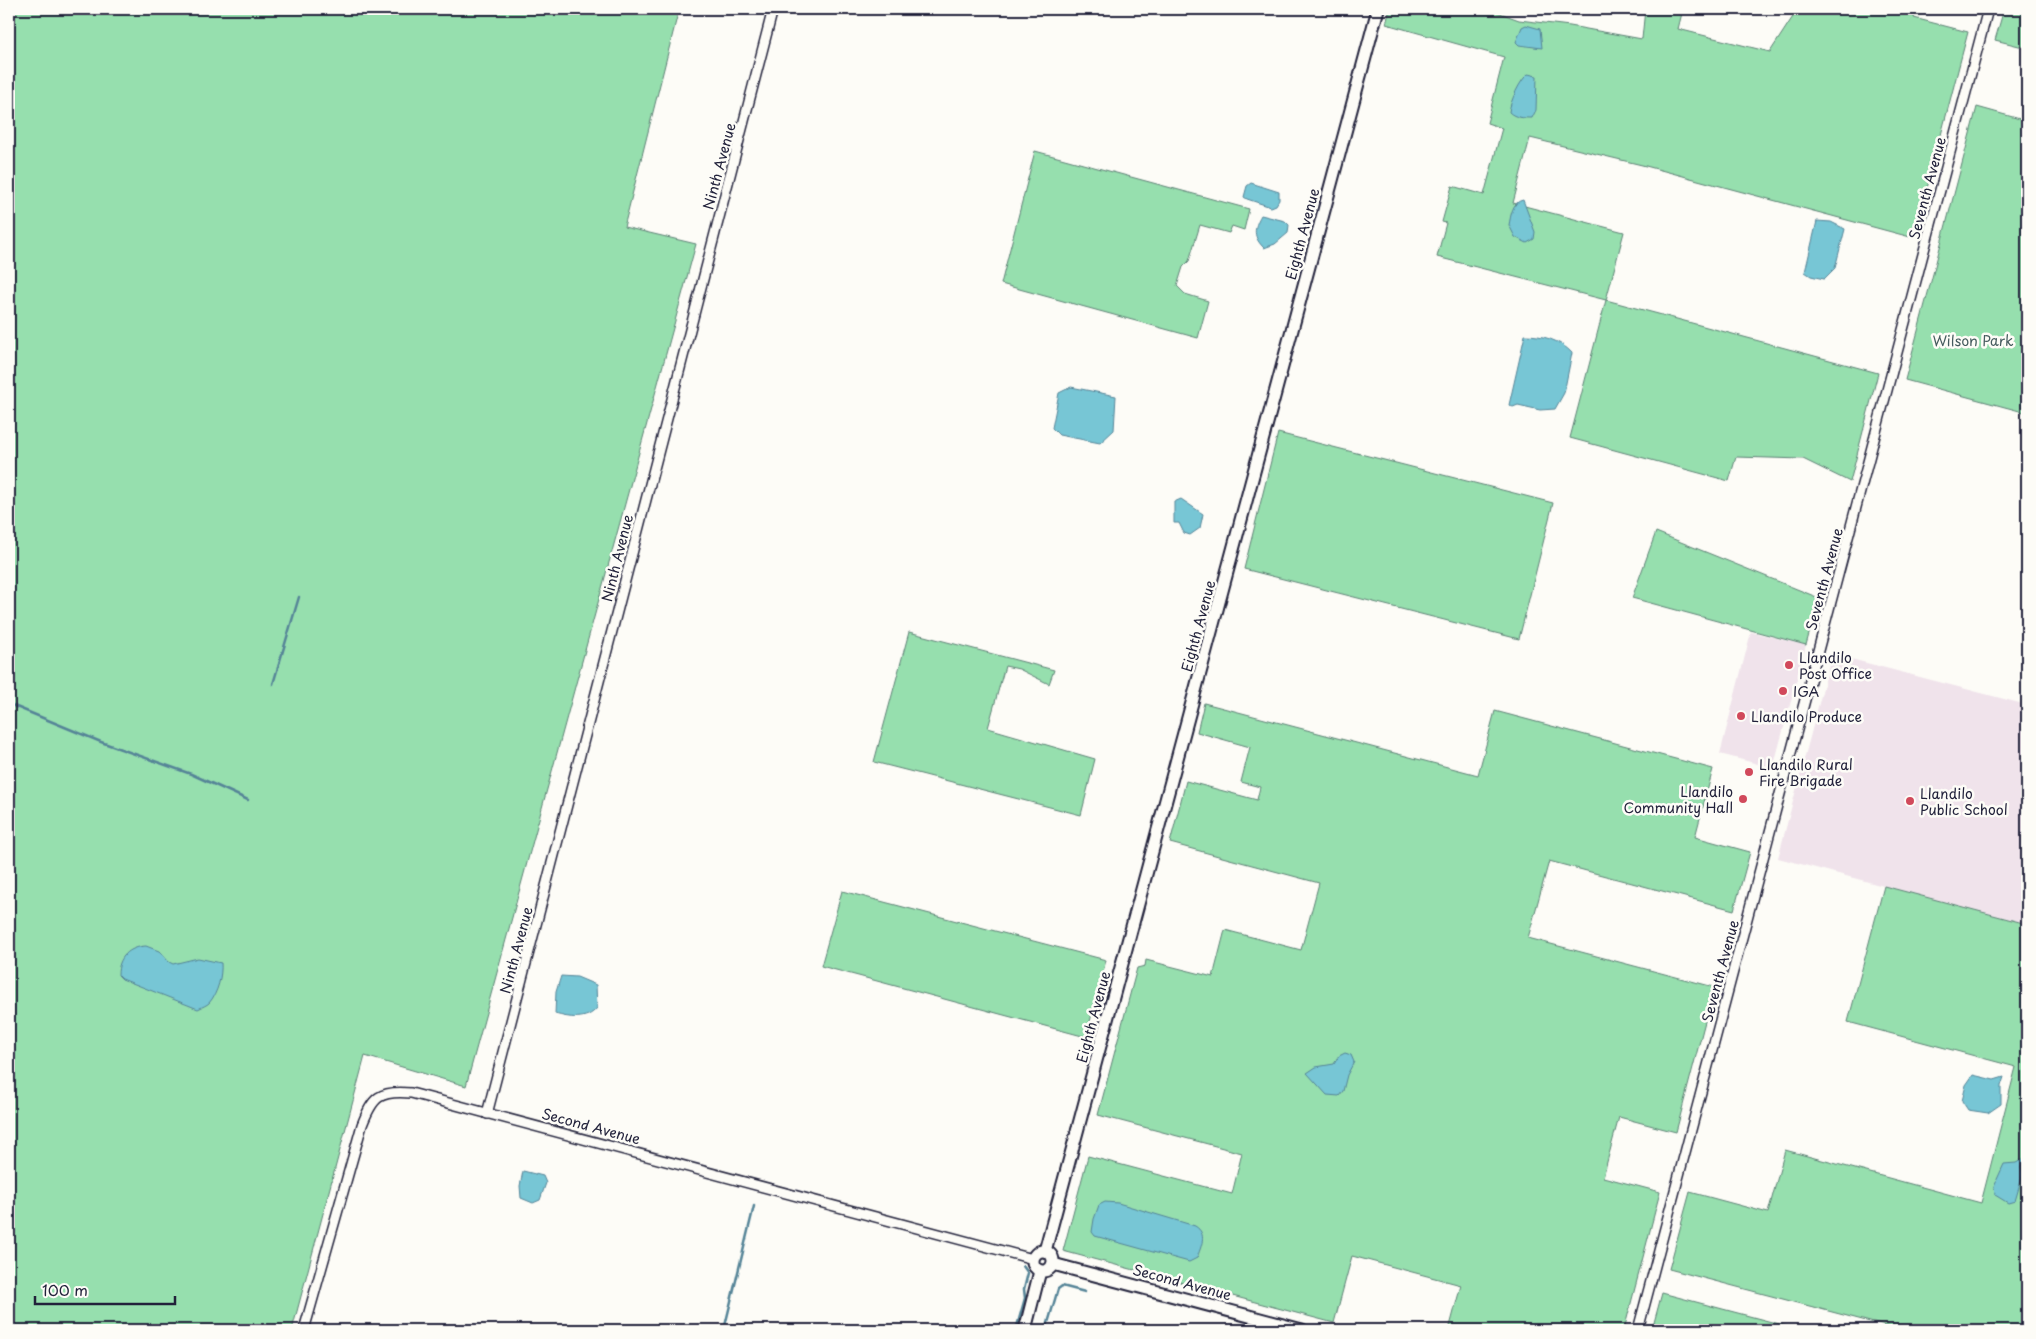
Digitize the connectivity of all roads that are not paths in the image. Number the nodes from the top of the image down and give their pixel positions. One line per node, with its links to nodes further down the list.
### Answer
1 (774, 9): 4 (street, Ninth Avenue)
2 (1378, 9): 5 (main road, Eighth Avenue)
3 (1988, 9): 12 (street, Seventh Avenue)
4 (487, 1114): 6 (street, Second Avenue); 9 (street, Second Avenue)
5 (1045, 1250): 6 (main road); 7 (main road)
6 (1033, 1259): 8 (main road)
7 (1053, 1264): 8 (main road); 11 (main road, Second Avenue)
8 (1040, 1271): 10 (main road)
9 (304, 1330)
10 (1025, 1330)
11 (1302, 1330)
12 (1638, 1330)

